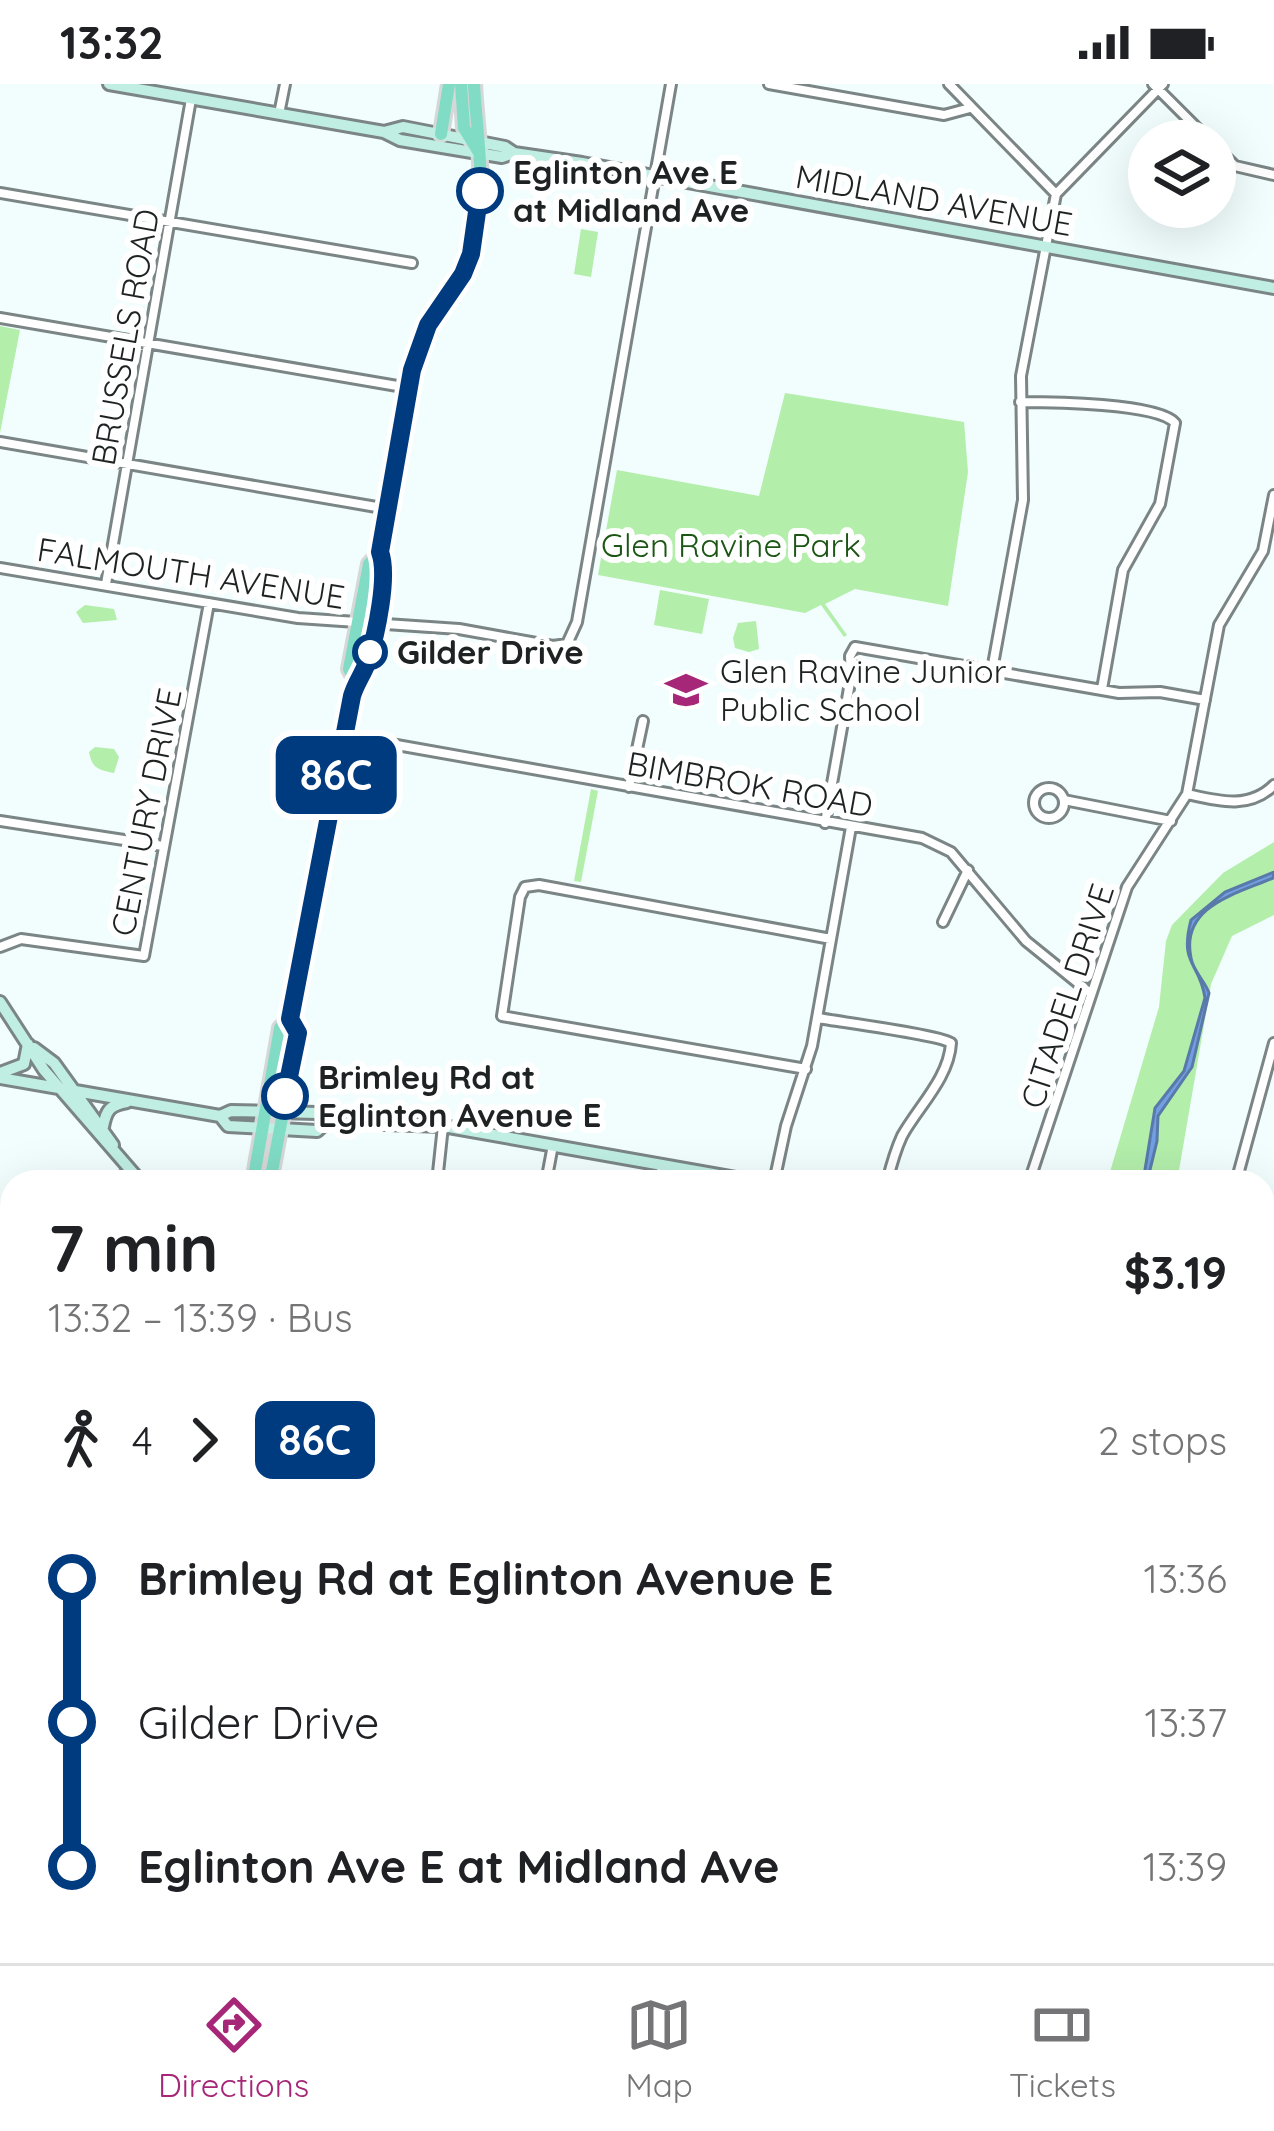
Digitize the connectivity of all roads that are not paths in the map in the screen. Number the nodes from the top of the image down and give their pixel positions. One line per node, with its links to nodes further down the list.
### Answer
1 (109, 84): 10 (main road, MIDLAND AVENUE)
2 (285, 84): 13 (street)
3 (449, 84): 16 (main road)
4 (461, 84): 17 (main road)
5 (474, 84): 17 (main road)
6 (671, 84): 20 (street)
7 (950, 84): 12 (street)
8 (776, 85): 12 (street)
9 (1158, 86): 14 (street); 22 (street)
10 (139, 87): 11 (main road, MIDLAND AVENUE)
11 (191, 98): 13 (main road, MIDLAND AVENUE); 23 (street, BRUSSELS ROAD)
12 (970, 108): 22 (street)
13 (279, 114): 15 (main road, MIDLAND AVENUE)
14 (1190, 120)
15 (384, 131): 16 (main road, MIDLAND AVENUE); 17 (main road, MIDLAND AVENUE)
16 (441, 134): 17 (main road, MIDLAND AVENUE)
17 (476, 145): 20 (main road, MIDLAND AVENUE); 29 (main road)
18 (1236, 166): 19 (street)
19 (1274, 175)
20 (655, 177): 24 (main road, MIDLAND AVENUE); 40 (street)
21 (0, 193): 23 (street)
22 (1056, 194): 24 (street)
23 (170, 222): 25 (street); 28 (street, BRUSSELS ROAD)
24 (1045, 248): 26 (main road, MIDLAND AVENUE); 30 (street)
25 (412, 263)
26 (1274, 288)
27 (0, 317): 28 (street)
28 (147, 342): 29 (street); 32 (street, BRUSSELS ROAD)
29 (409, 388): 34 (main road)
30 (1020, 402): 41 (street); 43 (street)
31 (0, 442): 32 (street)
32 (127, 464): 34 (street); 37 (street, BRUSSELS ROAD)
33 (1274, 495): 44 (street, CITADEL DRIVE)
34 (388, 509): 35 (main road)
35 (380, 552): 39 (main road); 40 (main road)
36 (0, 568): 37 (street, FALMOUTH AVENUE)
37 (106, 584): 38 (street, FALMOUTH AVENUE)
38 (209, 603): 39 (street, FALMOUTH AVENUE); 55 (street, CENTURY DRIVE)
39 (358, 623): 40 (street, FALMOUTH AVENUE); 42 (main road)
40 (376, 623): 42 (main road)
41 (992, 670): 43 (street); 53 (street)
42 (356, 682): 46 (main road)
43 (1102, 689): 44 (street)
44 (1205, 700): 49 (street, CITADEL DRIVE)
45 (643, 721): 48 (street)
46 (344, 736): 48 (street, BIMBROK ROAD); 63 (main road)
47 (1274, 785): 49 (street)
48 (629, 787): 53 (street, BIMBROK ROAD)
49 (1187, 794): 52 (street, CITADEL DRIVE)
50 (1064, 800): 50 (street); 52 (street)
51 (0, 821): 55 (street)
52 (1171, 821): 60 (street, CITADEL DRIVE)
53 (825, 823): 54 (street, BIMBROK ROAD)
54 (851, 827): 56 (street, BIMBROK ROAD); 58 (street)
55 (163, 846): 59 (street, CENTURY DRIVE)
56 (968, 870): 57 (street); 60 (street, BIMBROK ROAD)
57 (943, 922)
58 (831, 939): 62 (street); 66 (street)
59 (0, 947)
60 (1089, 992): 91 (street, CITADEL DRIVE)
61 (0, 1002): 65 (main road)
62 (818, 1018): 66 (street); 90 (street)
63 (290, 1019): 71 (main road); 72 (main road)
64 (1274, 1043): 92 (street)
65 (30, 1044): 67 (main road); 68 (main road); 69 (main road)
66 (806, 1069): 89 (street)
67 (0, 1075): 68 (main road)
68 (58, 1087): 69 (main road); 80 (main road)
69 (74, 1089): 70 (main road); 75 (main road)
70 (129, 1101): 73 (main road); 75 (main road)
71 (265, 1112): 72 (main road); 73 (main road); 77 (main road)
72 (282, 1112): 74 (main road); 78 (main road)
73 (220, 1117): 77 (main road)
74 (327, 1122): 76 (main road); 78 (main road)
75 (104, 1126): 80 (main road)
76 (443, 1126): 79 (main road); 85 (street)
77 (262, 1128): 78 (main road); 83 (main road)
78 (279, 1129): 84 (main road)
79 (553, 1145): 81 (main road); 86 (street)
80 (118, 1153): 82 (main road)
81 (662, 1165): 87 (street); 88 (main road)
82 (131, 1169)
83 (255, 1170)
84 (272, 1170)
85 (438, 1170)
86 (548, 1170)
87 (661, 1170)
88 (690, 1170)
89 (777, 1170)
90 (890, 1170)
91 (1033, 1170)
92 (1239, 1170)

